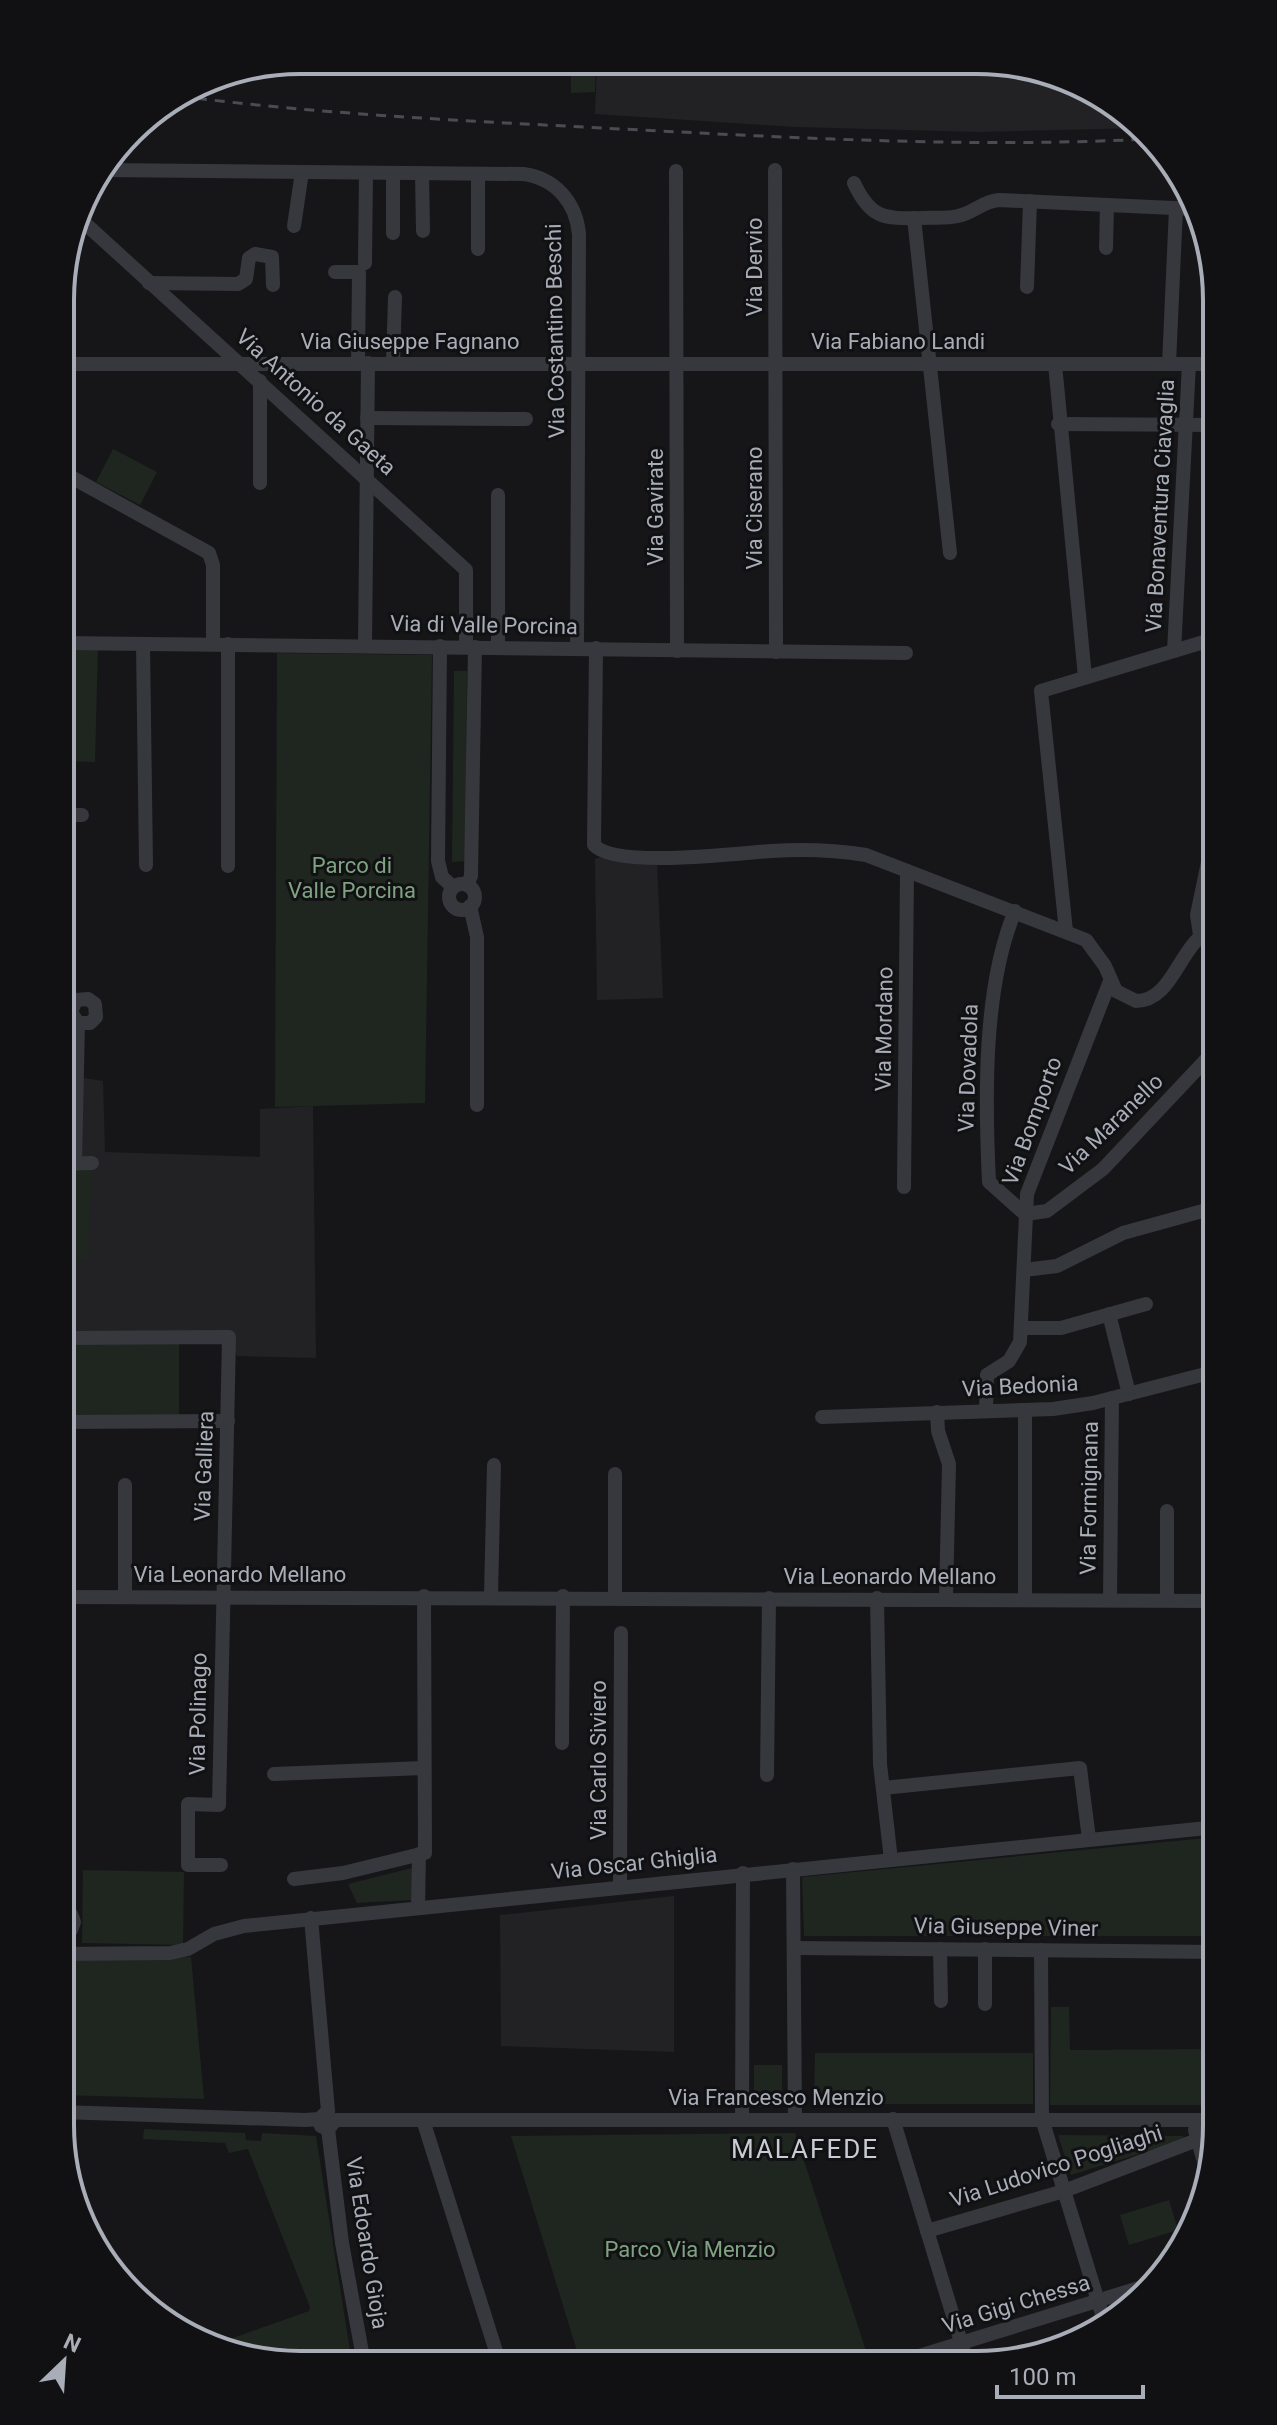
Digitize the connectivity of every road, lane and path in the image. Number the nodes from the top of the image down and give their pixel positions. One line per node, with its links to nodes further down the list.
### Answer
1 (115, 170): 4 (street, Via Costantino Beschi)
2 (775, 170): 31 (street, Via Dervio)
3 (676, 171): 27 (street, Via Gavirate)
4 (302, 172): 5 (street, Via Costantino Beschi); 16 (street)
5 (366, 173): 6 (street, Via Costantino Beschi); 21 (street)
6 (393, 173): 7 (street, Via Costantino Beschi); 18 (street)
7 (422, 173): 8 (street, Via Costantino Beschi); 17 (street)
8 (478, 174): 20 (street); 33 (street, Via Costantino Beschi)
9 (854, 183): 14 (street)
10 (1030, 201): 11 (street); 14 (street); 25 (street)
11 (1107, 205): 12 (street); 19 (street)
12 (1176, 208): 13 (street); 36 (street)
13 (1183, 208)
14 (914, 218): 34 (street)
15 (87, 225): 23 (street, Via Antonio da Gaeta)
16 (294, 226)
17 (423, 231)
18 (393, 233)
19 (1106, 248)
20 (478, 249)
21 (365, 263)
22 (335, 272): 29 (street)
23 (149, 283): 24 (street); 28 (street, Via Antonio da Gaeta)
24 (273, 285)
25 (1027, 287)
26 (395, 297): 30 (street)
27 (678, 362): 31 (street, Via Fabiano Landi); 33 (street, Via Fabiano Landi); 60 (street, Via Gavirate)
28 (240, 363): 29 (street, Via Giuseppe Fagnano); 32 (street, Via Giuseppe Fagnano); 39 (street, Via Antonio da Gaeta)
29 (363, 363): 30 (street, Via Giuseppe Fagnano); 40 (street)
30 (393, 363): 33 (street, Via Giuseppe Fagnano)
31 (776, 363): 34 (street, Via Fabiano Landi); 62 (street, Via Ciserano)
32 (74, 364)
33 (580, 364): 58 (street, Via Costantino Beschi)
34 (930, 364): 35 (street, Via Fabiano Landi); 49 (street)
35 (1055, 364): 36 (street, Via Fabiano Landi); 42 (street)
36 (1169, 364): 37 (street, Via Fabiano Landi)
37 (1189, 364): 38 (street, Via Fabiano Landi); 43 (street, Via Bonaventura Ciavaglia)
38 (1203, 364)
39 (260, 381): 45 (street, Via Antonio da Gaeta); 47 (street)
40 (367, 418): 41 (street); 45 (street)
41 (526, 419)
42 (1058, 424): 43 (street); 64 (street)
43 (1185, 424): 44 (street); 61 (street, Via Bonaventura Ciavaglia)
44 (1203, 425)
45 (366, 477): 54 (street); 56 (street, Via Antonio da Gaeta)
46 (74, 479): 53 (street)
47 (260, 483)
48 (498, 495): 57 (street)
49 (950, 553)
50 (1203, 642): 61 (street)
51 (74, 643): 52 (street, Via di Valle Porcina)
52 (143, 644): 53 (street, Via di Valle Porcina); 67 (street)
53 (221, 644): 54 (street, Via di Valle Porcina); 68 (street)
54 (365, 646): 55 (street, Via di Valle Porcina)
55 (440, 646): 56 (street, Via di Valle Porcina); 70 (street)
56 (471, 647): 57 (street, Via di Valle Porcina); 70 (street, Via Antonio da Gaeta)
57 (498, 647): 58 (street, Via di Valle Porcina)
58 (577, 648): 59 (street, Via di Valle Porcina)
59 (596, 648): 60 (street, Via di Valle Porcina); 69 (street)
60 (677, 651): 62 (street, Via di Valle Porcina)
61 (1174, 651): 64 (street)
62 (776, 652): 63 (street, Via di Valle Porcina)
63 (906, 653)
64 (1085, 677): 74 (street)
65 (74, 815): 66 (street)
66 (82, 815)
67 (146, 865)
68 (228, 866)
69 (907, 871): 73 (street); 85 (street, Via Mordano)
70 (460, 886): 72 (street); 72 (street)
71 (1203, 886): 76 (street)
72 (470, 906): 82 (street)
73 (1015, 911): 74 (street); 87 (street, Via Dovadola)
74 (1066, 931): 77 (street)
75 (1203, 934): 76 (street)
76 (1200, 935): 77 (street)
77 (1110, 981): 87 (street, Via Bomporto)
78 (78, 1023): 80 (street)
79 (1203, 1063): 87 (street, Via Maranello)
80 (77, 1065): 81 (street)
81 (74, 1098)
82 (477, 1105)
83 (74, 1163): 84 (street)
84 (92, 1163)
85 (904, 1187)
86 (1203, 1211): 88 (street)
87 (1025, 1214): 88 (street, Via Bomporto)
88 (1024, 1270): 91 (street, Via Bomporto)
89 (1146, 1304): 90 (street)
90 (1109, 1314): 91 (street); 94 (street)
91 (1022, 1328): 97 (street, Via Bomporto)
92 (74, 1338): 100 (street, Via Galliera)
93 (1203, 1375): 94 (street, Via Bedonia)
94 (1129, 1394): 95 (street, Via Bedonia)
95 (1112, 1398): 96 (street, Via Bedonia); 117 (street, Via Formignana)
96 (1025, 1410): 97 (street, Via Bedonia); 116 (street)
97 (986, 1411): 98 (street, Via Bedonia)
98 (937, 1412): 99 (street, Via Bedonia); 115 (street)
99 (822, 1417)
100 (228, 1421): 101 (street); 106 (street, Via Galliera)
101 (74, 1422)
102 (494, 1465): 108 (street)
103 (615, 1474): 110 (street)
104 (125, 1485): 112 (street)
105 (1167, 1511): 118 (street)
106 (222, 1596): 107 (street, Via Leonardo Mellano); 112 (street, Via Leonardo Mellano); 130 (street, Via Polinago)
107 (424, 1596): 108 (street, Via Leonardo Mellano); 122 (street)
108 (491, 1596): 109 (street, Via Leonardo Mellano)
109 (563, 1596): 110 (street, Via Leonardo Mellano); 121 (street)
110 (615, 1596): 113 (street, Via Leonardo Mellano)
111 (74, 1597): 112 (street, Via Leonardo Mellano)
112 (125, 1597)
113 (769, 1598): 114 (street, Via Leonardo Mellano); 124 (street)
114 (877, 1598): 115 (street, Via Leonardo Mellano); 125 (street)
115 (946, 1598): 116 (street, Via Leonardo Mellano)
116 (1025, 1599): 117 (street, Via Leonardo Mellano)
117 (1110, 1599): 118 (street, Via Leonardo Mellano)
118 (1167, 1600): 119 (street, Via Leonardo Mellano)
119 (1203, 1601)
120 (621, 1633): 134 (street, Via Carlo Siviero)
121 (562, 1743)
122 (423, 1768): 123 (street); 128 (street)
123 (274, 1774)
124 (767, 1775)
125 (883, 1788): 127 (street); 129 (street)
126 (1203, 1828): 127 (street, Via Oscar Ghiglia)
127 (1089, 1839): 129 (street, Via Oscar Ghiglia)
128 (419, 1854): 133 (street); 135 (street)
129 (891, 1860): 131 (street, Via Oscar Ghiglia)
130 (221, 1865)
131 (793, 1869): 132 (street, Via Oscar Ghiglia); 137 (street)
132 (743, 1873): 134 (street, Via Oscar Ghiglia); 151 (street)
133 (294, 1879)
134 (620, 1887): 135 (street, Via Oscar Ghiglia)
135 (418, 1908): 136 (street, Via Oscar Ghiglia)
136 (311, 1918): 142 (street, Via Oscar Ghiglia); 149 (street, Via Edoardo Gioja)
137 (795, 1948): 138 (street, Via Giuseppe Viner); 146 (street)
138 (940, 1949): 139 (street, Via Giuseppe Viner); 143 (street)
139 (985, 1949): 140 (street, Via Giuseppe Viner); 144 (street)
140 (1041, 1950): 141 (street, Via Giuseppe Viner); 148 (street)
141 (1203, 1952)
142 (74, 1954)
143 (941, 2001)
144 (985, 2004)
145 (74, 2112): 149 (street, Via Francesco Menzio)
146 (795, 2119): 147 (street, Via Francesco Menzio); 151 (street, Via Francesco Menzio)
147 (893, 2119): 148 (street, Via Francesco Menzio); 157 (street)
148 (1042, 2119): 152 (street, Via Francesco Menzio); 156 (street)
149 (328, 2120): 150 (street, Via Francesco Menzio); 162 (street, Via Edoardo Gioja)
150 (423, 2120): 151 (street, Via Francesco Menzio); 163 (street)
151 (742, 2120)
152 (1193, 2120): 153 (street, Via Francesco Menzio); 154 (street)
153 (1203, 2120)
154 (1197, 2140): 155 (street); 156 (street, Via Ludovico Pogliaghi)
155 (1201, 2154)
156 (1064, 2191): 157 (street, Via Ludovico Pogliaghi); 159 (street)
157 (927, 2231): 161 (street)
158 (1130, 2291): 159 (street, Via Gigi Chessa)
159 (1098, 2302): 160 (street); 161 (street, Via Gigi Chessa)
160 (1102, 2314)
161 (962, 2343): 164 (street, Via Gigi Chessa); 165 (street)
162 (362, 2351)
163 (496, 2351)
164 (936, 2351)
165 (964, 2351)

